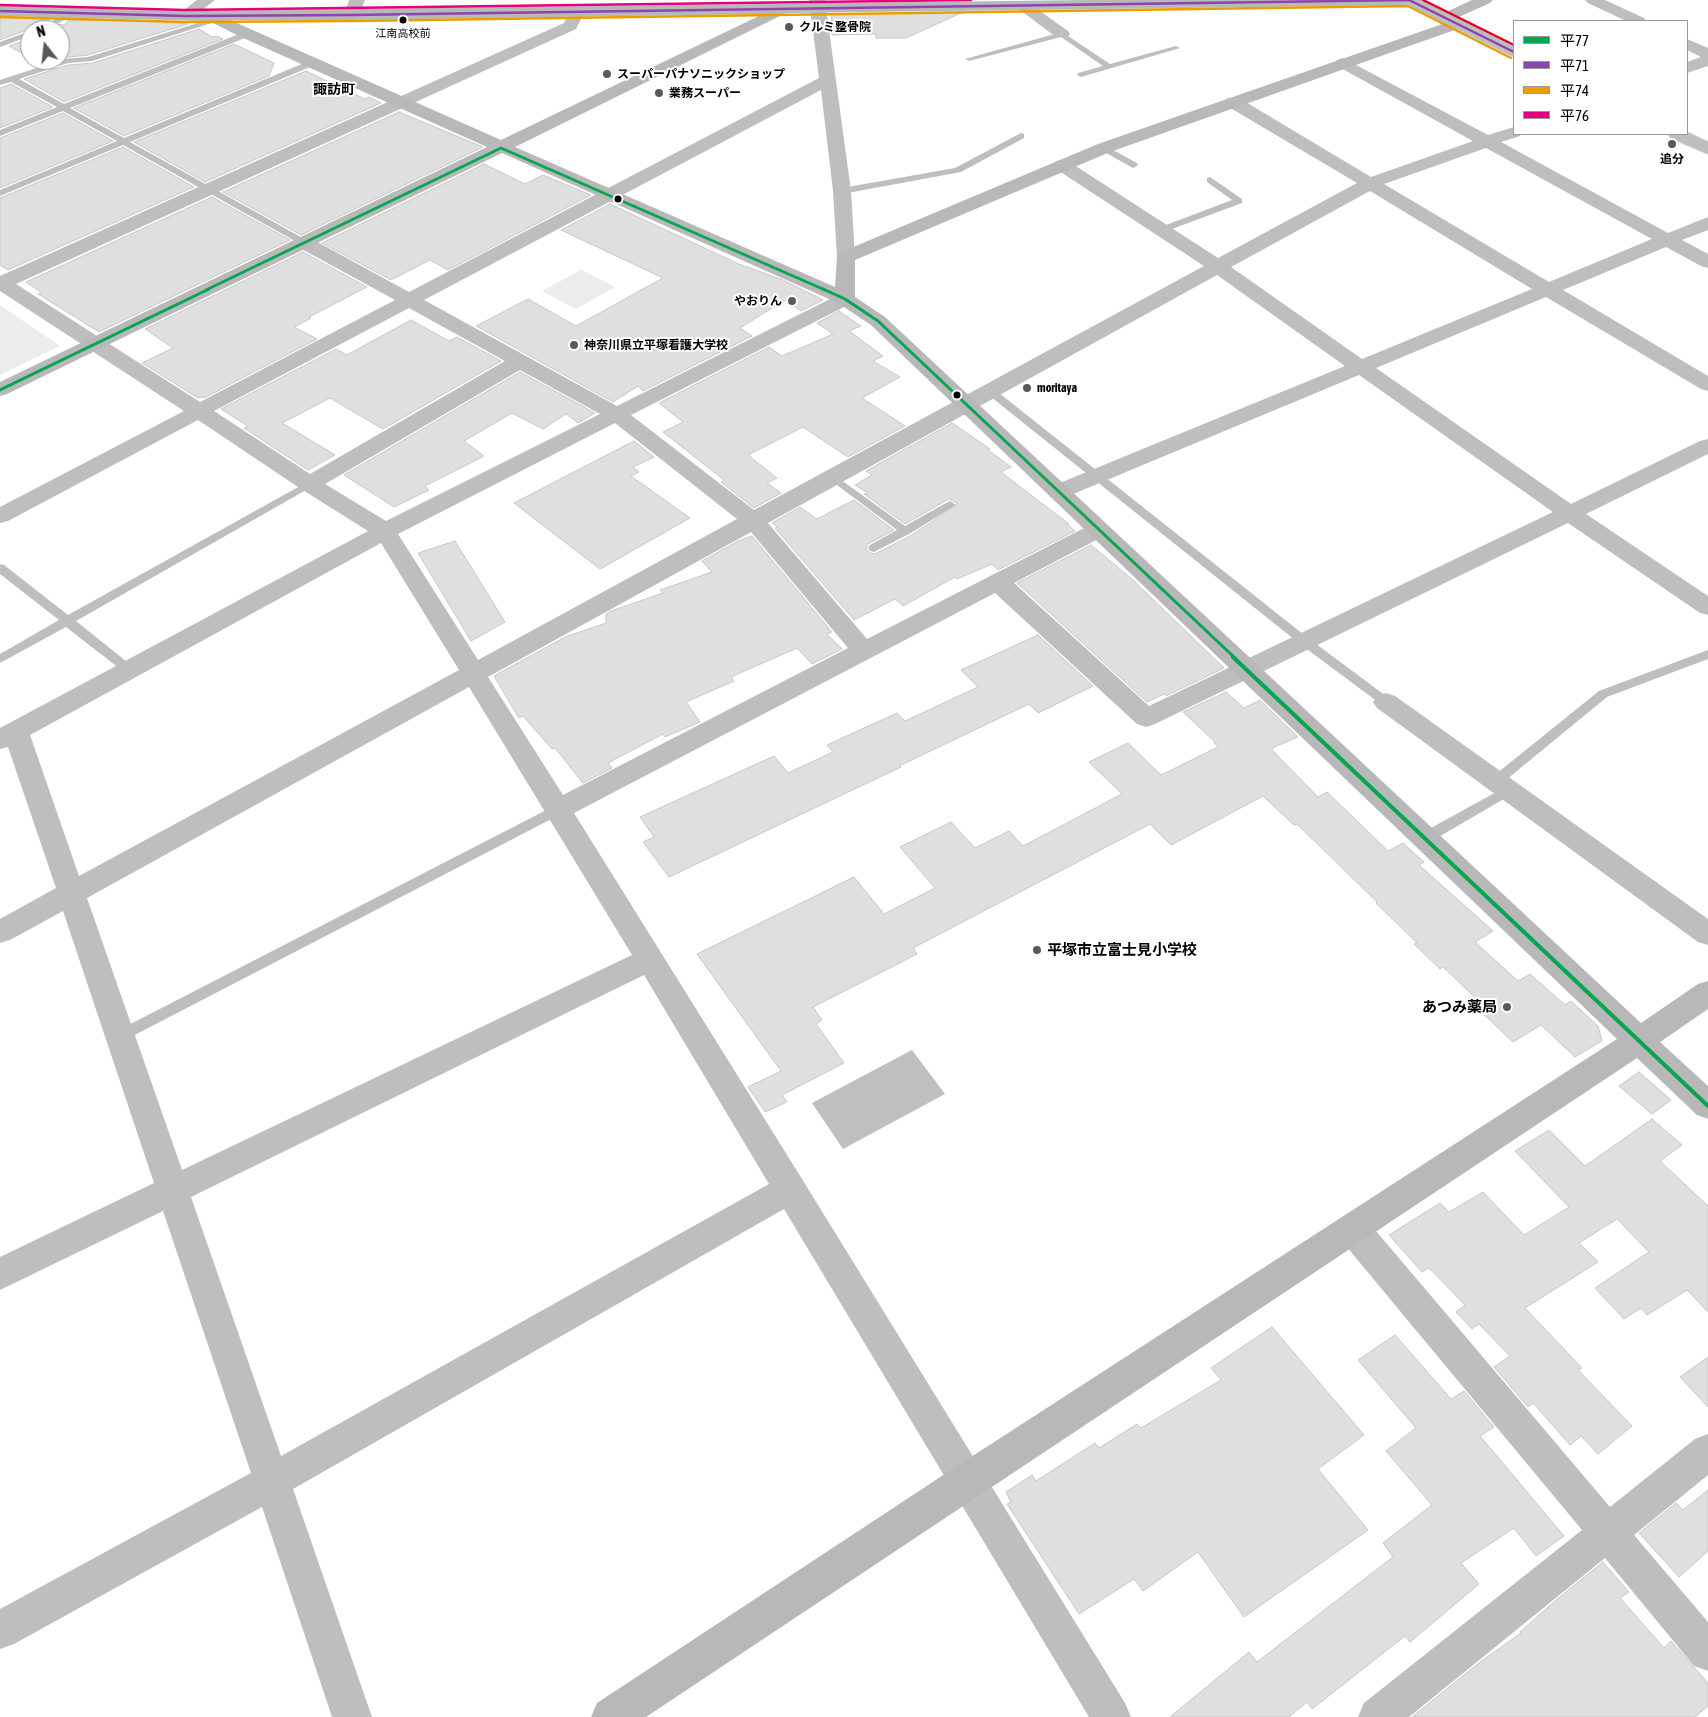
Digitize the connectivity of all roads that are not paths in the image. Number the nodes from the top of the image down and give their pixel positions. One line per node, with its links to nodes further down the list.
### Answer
1 (207, 0): 15 (street)
2 (357, 0): 16 (street)
3 (1409, 0): 4 (street); 7 (street); 20 (street)
4 (1413, 0)
5 (1485, 0): 20 (street)
6 (1593, 0): 19 (street)
7 (1059, 3): 11 (street)
8 (818, 4): 9 (street); 10 (street); 37 (street)
9 (949, 4): 11 (street)
10 (785, 5): 13 (street); 48 (street)
11 (1025, 7): 22 (street)
12 (0, 11): 14 (street)
13 (576, 13): 16 (street); 40 (street)
14 (75, 14): 15 (street); 18 (lane)
15 (185, 16): 17 (street)
16 (352, 16): 17 (street)
17 (215, 18): 21 (street); 36 (lane)
18 (61, 20)
19 (1636, 20)
20 (1451, 21): 27 (street); 32 (street)
21 (248, 34): 31 (street); 41 (lane)
22 (1062, 34): 29 (lane); 33 (lane)
23 (20, 38): 25 (lane)
24 (1688, 44): 28 (street)
25 (0, 45)
26 (1176, 48): 33 (lane)
27 (1513, 52)
28 (1708, 54)
29 (969, 59)
30 (1708, 60): 34 (street)
31 (312, 63): 40 (street); 46 (lane)
32 (1343, 63): 39 (street); 47 (street)
33 (1109, 68): 35 (lane)
34 (1688, 68)
35 (1081, 75)
36 (12, 80): 38 (lane); 41 (lane)
37 (826, 81): 56 (street); 58 (street)
38 (0, 83)
39 (1233, 102): 49 (street); 54 (street)
40 (402, 103): 48 (street); 55 (street)
41 (62, 108): 43 (lane); 46 (lane)
42 (1513, 132): 47 (street)
43 (0, 133)
44 (1679, 135): 50 (street)
45 (1021, 136): 56 (lane)
46 (122, 142): 55 (lane); 57 (lane)
47 (1487, 142): 54 (street); 61 (street)
48 (502, 148): 58 (street); 62 (street)
49 (1104, 148): 51 (street); 52 (lane)
50 (1708, 149)
51 (1062, 165): 60 (street); 63 (street)
52 (1134, 165)
53 (1210, 180): 60 (lane)
54 (1371, 183): 65 (street); 67 (street)
55 (208, 189): 62 (lane); 66 (street)
56 (842, 191): 63 (street)
57 (0, 193)
58 (610, 196): 68 (street); 69 (street)
59 (1708, 223): 61 (street)
60 (1161, 230): 65 (street)
61 (1667, 240): 64 (street); 67 (street)
62 (305, 243): 69 (street); 70 (street)
63 (846, 257): 68 (street)
64 (1708, 262)
65 (1217, 266): 72 (street); 75 (street)
66 (0, 282): 70 (street)
67 (1548, 289): 72 (street); 73 (street)
68 (845, 299): 76 (street); 78 (street)
69 (411, 300): 71 (street); 77 (street)
70 (94, 344): 74 (street); 77 (street)
71 (520, 361): 78 (street); 82 (street)
72 (1361, 367): 80 (street); 85 (street)
73 (1708, 385)
74 (0, 390)
75 (990, 391): 76 (street); 80 (lane)
76 (966, 403): 81 (street); 83 (street)
77 (199, 411): 82 (street); 86 (street)
78 (616, 414): 87 (street); 89 (street)
79 (1708, 446): 85 (street)
80 (1096, 476): 83 (street); 96 (lane)
81 (833, 477): 87 (street); 90 (lane)
82 (309, 484): 89 (street); 95 (lane)
83 (1058, 492): 88 (street)
84 (950, 505): 90 (lane)
85 (1569, 513): 94 (street); 96 (street)
86 (0, 516)
87 (753, 520): 97 (street); 102 (street)
88 (1098, 530): 93 (street); 101 (street)
89 (385, 531): 100 (street); 102 (street)
90 (905, 531): 91 (lane)
91 (874, 548)
92 (0, 568): 95 (lane)
93 (997, 580): 97 (street); 101 (street)
94 (1703, 599)
95 (67, 621): 99 (lane); 100 (lane)
96 (1304, 641): 101 (street); 103 (lane)
97 (865, 652): 106 (street)
98 (1708, 654): 105 (lane)
99 (0, 659)
100 (128, 669): 104 (street)
101 (1246, 669): 107 (street)
102 (474, 673): 106 (street); 108 (street)
103 (1386, 702): 105 (street)
104 (8, 736): 108 (street)
105 (1503, 786): 107 (lane); 110 (street)
106 (558, 809): 111 (street); 113 (lane)
107 (1425, 838): 114 (street)
108 (71, 893): 109 (street); 113 (street)
109 (0, 932)
110 (1708, 934)
111 (648, 960): 116 (street); 117 (street)
112 (1708, 993): 114 (street)
113 (120, 1036): 117 (street)
114 (1638, 1041): 115 (street); 118 (street)
115 (1708, 1106)
116 (791, 1189): 121 (street); 122 (street)
117 (173, 1190): 119 (street); 121 (street)
118 (1353, 1229): 122 (street); 123 (street)
119 (0, 1274)
120 (1708, 1452): 123 (street)
121 (272, 1481): 124 (street); 126 (street)
122 (967, 1481): 127 (street); 128 (street)
123 (1608, 1532): 125 (street); 129 (street)
124 (0, 1630)
125 (1708, 1652)
126 (352, 1717)
127 (611, 1717)
128 (1111, 1717)
129 (1378, 1717)

